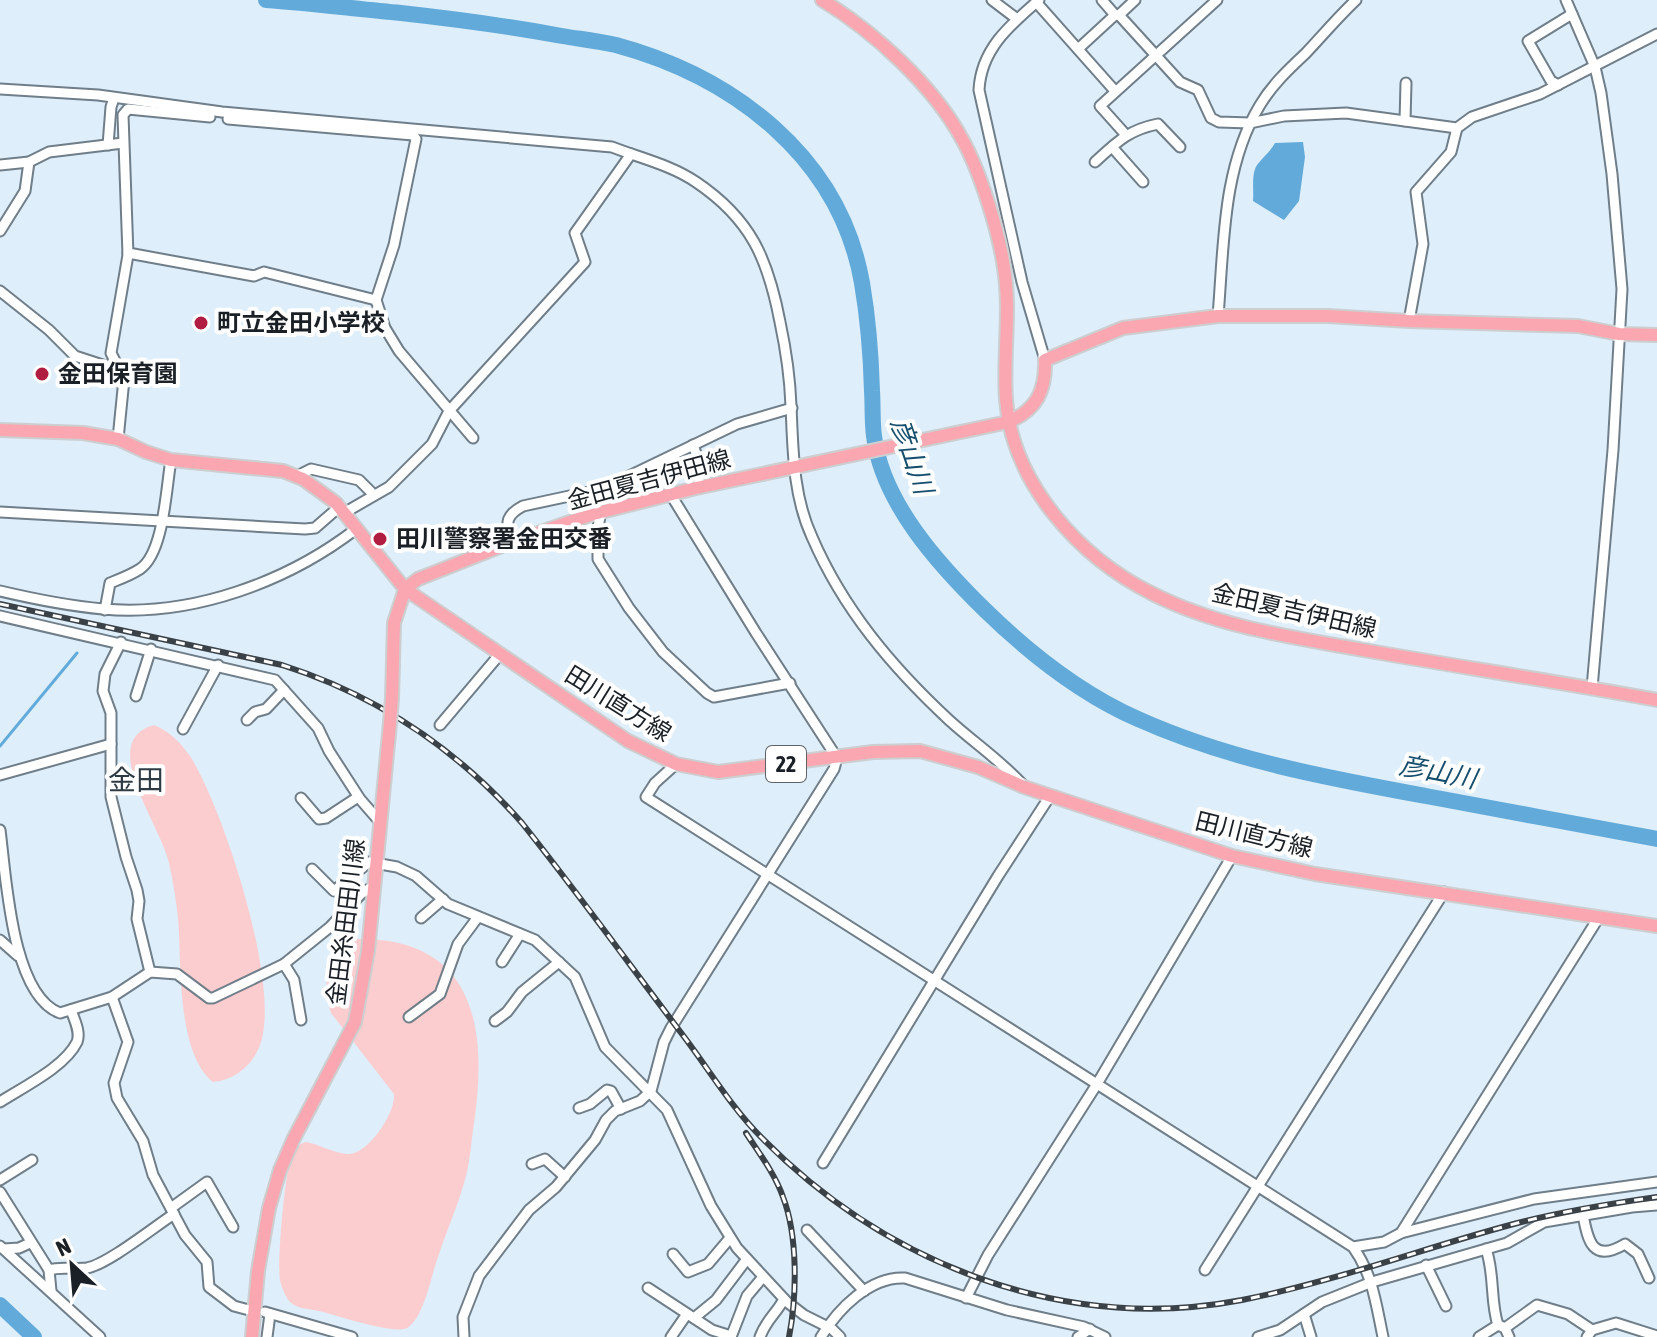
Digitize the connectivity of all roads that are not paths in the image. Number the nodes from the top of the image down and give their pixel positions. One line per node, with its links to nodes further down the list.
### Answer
1 (822, 0): 48 (main road, 金田夏吉伊田線)
2 (992, 0): 11 (street)
3 (1102, 0): 10 (street)
4 (1135, 0): 10 (street)
5 (1217, 0): 14 (street)
6 (1356, 0): 22 (street)
7 (1566, 0): 9 (street)
8 (1037, 1): 11 (street); 13 (street)
9 (1572, 14): 15 (street); 17 (street)
10 (1117, 15): 13 (street); 14 (street)
11 (1017, 19): 44 (street)
12 (1657, 34): 15 (street)
13 (1078, 49): 19 (street)
14 (1156, 55): 19 (street); 22 (street)
15 (1595, 67): 17 (street); 42 (street)
16 (1406, 83): 21 (street)
17 (1558, 85): 24 (street)
18 (0, 89): 20 (street)
19 (1115, 91): 25 (street)
20 (114, 98): 23 (street); 27 (street)
21 (1405, 121): 22 (street); 24 (street)
22 (1250, 123): 40 (street)
23 (326, 124): 26 (street); 30 (street); 39 (street)
24 (1457, 128): 41 (street)
25 (1126, 135): 28 (street); 29 (street)
26 (123, 143): 27 (street); 37 (street)
27 (108, 145): 31 (street)
28 (1112, 147): 32 (street); 34 (street)
29 (1180, 147)
30 (631, 154): 46 (street); 47 (street)
31 (29, 162): 33 (street); 35 (street)
32 (1095, 162)
33 (0, 165)
34 (1143, 182)
35 (3, 219): 36 (street)
36 (0, 231)
37 (128, 253): 39 (street); 45 (street)
38 (0, 291): 45 (street)
39 (376, 300): 47 (street)
40 (1218, 316): 41 (main road); 44 (main road)
41 (1409, 321): 42 (main road)
42 (1619, 334): 43 (main road); 74 (street)
43 (1657, 335)
44 (1045, 360): 48 (main road, 金田夏吉伊田線)
45 (118, 370): 51 (street)
46 (792, 408): 52 (street); 54 (street)
47 (449, 411): 50 (street); 57 (street)
48 (1002, 423): 54 (main road, 金田夏吉伊田線); 74 (main road, 金田夏吉伊田線)
49 (0, 430): 51 (main road, 田川直方線 / 22)
50 (473, 438)
51 (118, 439): 53 (main road, 田川直方線 / 22)
52 (693, 445): 56 (street); 64 (street)
53 (171, 460): 55 (main road, 田川直方線 / 22); 62 (street)
54 (798, 467): 56 (main road, 金田夏吉伊田線); 85 (street)
55 (297, 476): 57 (street); 59 (main road, 田川直方線 / 22)
56 (699, 488): 58 (main road, 金田夏吉伊田線)
57 (374, 495): 59 (street)
58 (671, 495): 61 (main road, 金田夏吉伊田線); 73 (street)
59 (342, 510): 62 (street); 63 (main road, 田川直方線 / 22)
60 (0, 512): 62 (street)
61 (601, 512): 64 (main road, 金田夏吉伊田線); 73 (street)
62 (161, 521): 67 (street)
63 (356, 529): 65 (main road, 田川直方線 / 22); 67 (street)
64 (509, 543): 65 (main road, 金田夏吉伊田線)
65 (405, 589): 71 (main road, 田川直方線 / 22); 89 (main road, 金田糸田田川線, bridge)
66 (0, 591): 67 (street)
67 (105, 610)
68 (0, 616): 69 (street)
69 (121, 642): 70 (street); 81 (street)
70 (151, 649): 72 (street); 76 (street)
71 (500, 654): 79 (street); 83 (main road, 田川直方線 / 22)
72 (218, 665): 75 (street); 80 (street)
73 (790, 683): 82 (street)
74 (1592, 688): 77 (main road, 金田夏吉伊田線)
75 (284, 690): 78 (street); 87 (street)
76 (136, 696)
77 (1657, 700)
78 (247, 720)
79 (440, 725)
80 (183, 729)
81 (111, 744): 84 (street); 108 (street)
82 (837, 758): 83 (main road, 田川直方線 / 22); 85 (main road, 田川直方線 / 22); 94 (street)
83 (676, 764): 94 (street)
84 (0, 775)
85 (1024, 787): 86 (main road, 田川直方線 / 22)
86 (1050, 796): 91 (main road, 田川直方線 / 22); 109 (street)
87 (358, 797): 88 (street); 89 (street)
88 (301, 798)
89 (380, 822): 92 (main road, 金田糸田田川線)
90 (0, 830): 104 (street)
91 (1232, 856): 96 (main road, 田川直方線 / 22); 115 (street)
92 (376, 862): 93 (street); 95 (main road, 金田糸田田川線); 97 (street)
93 (312, 869)
94 (768, 876): 109 (street); 116 (street)
95 (374, 886): 107 (street); 162 (main road, 金田糸田田川線)
96 (1444, 892): 99 (main road, 田川直方線 / 22); 126 (street)
97 (443, 899): 98 (street); 100 (street)
98 (478, 917): 102 (street); 112 (street)
99 (1599, 917): 101 (main road, 田川直方線 / 22); 133 (street)
100 (421, 918)
101 (1657, 926)
102 (520, 934): 105 (street); 106 (street)
103 (0, 940): 104 (street)
104 (18, 956): 111 (street)
105 (502, 962)
106 (559, 962): 114 (street); 116 (street)
107 (284, 964): 108 (street); 113 (street)
108 (150, 972): 110 (street)
109 (936, 980): 115 (street); 121 (street)
110 (112, 997): 111 (street); 129 (street)
111 (71, 1010): 117 (street)
112 (409, 1017)
113 (301, 1020)
114 (495, 1021)
115 (1097, 1084): 126 (street); 150 (street)
116 (651, 1091): 119 (street); 134 (street)
117 (0, 1102)
118 (579, 1108): 119 (street)
119 (621, 1109): 123 (street)
120 (32, 1160): 124 (street)
121 (823, 1163)
122 (532, 1164): 123 (street)
123 (565, 1177): 165 (street)
124 (0, 1180)
125 (1657, 1182): 133 (street)
126 (1258, 1186): 137 (street); 143 (street)
127 (0, 1192): 135 (street)
128 (1657, 1205): 130 (street)
129 (172, 1211): 131 (street); 142 (street); 153 (street)
130 (1583, 1215): 138 (street); 145 (street)
131 (233, 1227)
132 (807, 1230): 149 (street)
133 (1401, 1233): 137 (street)
134 (730, 1238): 139 (street); 140 (street)
135 (30, 1243): 136 (street); 142 (street)
136 (2, 1247): 148 (street)
137 (1353, 1247): 146 (street)
138 (1486, 1249): 141 (street); 157 (street)
139 (673, 1254)
140 (747, 1259): 144 (street); 155 (street)
141 (1426, 1265): 146 (street); 152 (street)
142 (49, 1270): 148 (street)
143 (1205, 1270)
144 (763, 1277): 151 (street); 167 (street)
145 (1649, 1278)
146 (1372, 1282): 154 (street); 174 (street)
147 (648, 1288): 155 (street)
148 (51, 1291): 161 (street)
149 (864, 1291): 150 (street); 158 (street)
150 (966, 1298): 156 (street)
151 (784, 1299): 158 (street); 168 (street)
152 (1446, 1306)
153 (249, 1310)
154 (1304, 1314): 172 (street); 173 (street)
155 (690, 1316): 166 (street); 167 (street)
156 (1090, 1329): 170 (street); 171 (street)
157 (1504, 1330): 159 (street); 175 (street)
158 (824, 1333): 169 (street)
159 (1590, 1334): 160 (street)
160 (1657, 1336)
161 (100, 1337)
162 (252, 1337)
163 (267, 1337): 164 (street)
164 (352, 1337)
165 (464, 1337)
166 (671, 1337)
167 (731, 1337)
168 (760, 1337)
169 (840, 1337)
170 (1078, 1337)
171 (1105, 1337)
172 (1261, 1337)
173 (1311, 1337)
174 (1383, 1337)
175 (1479, 1337)

